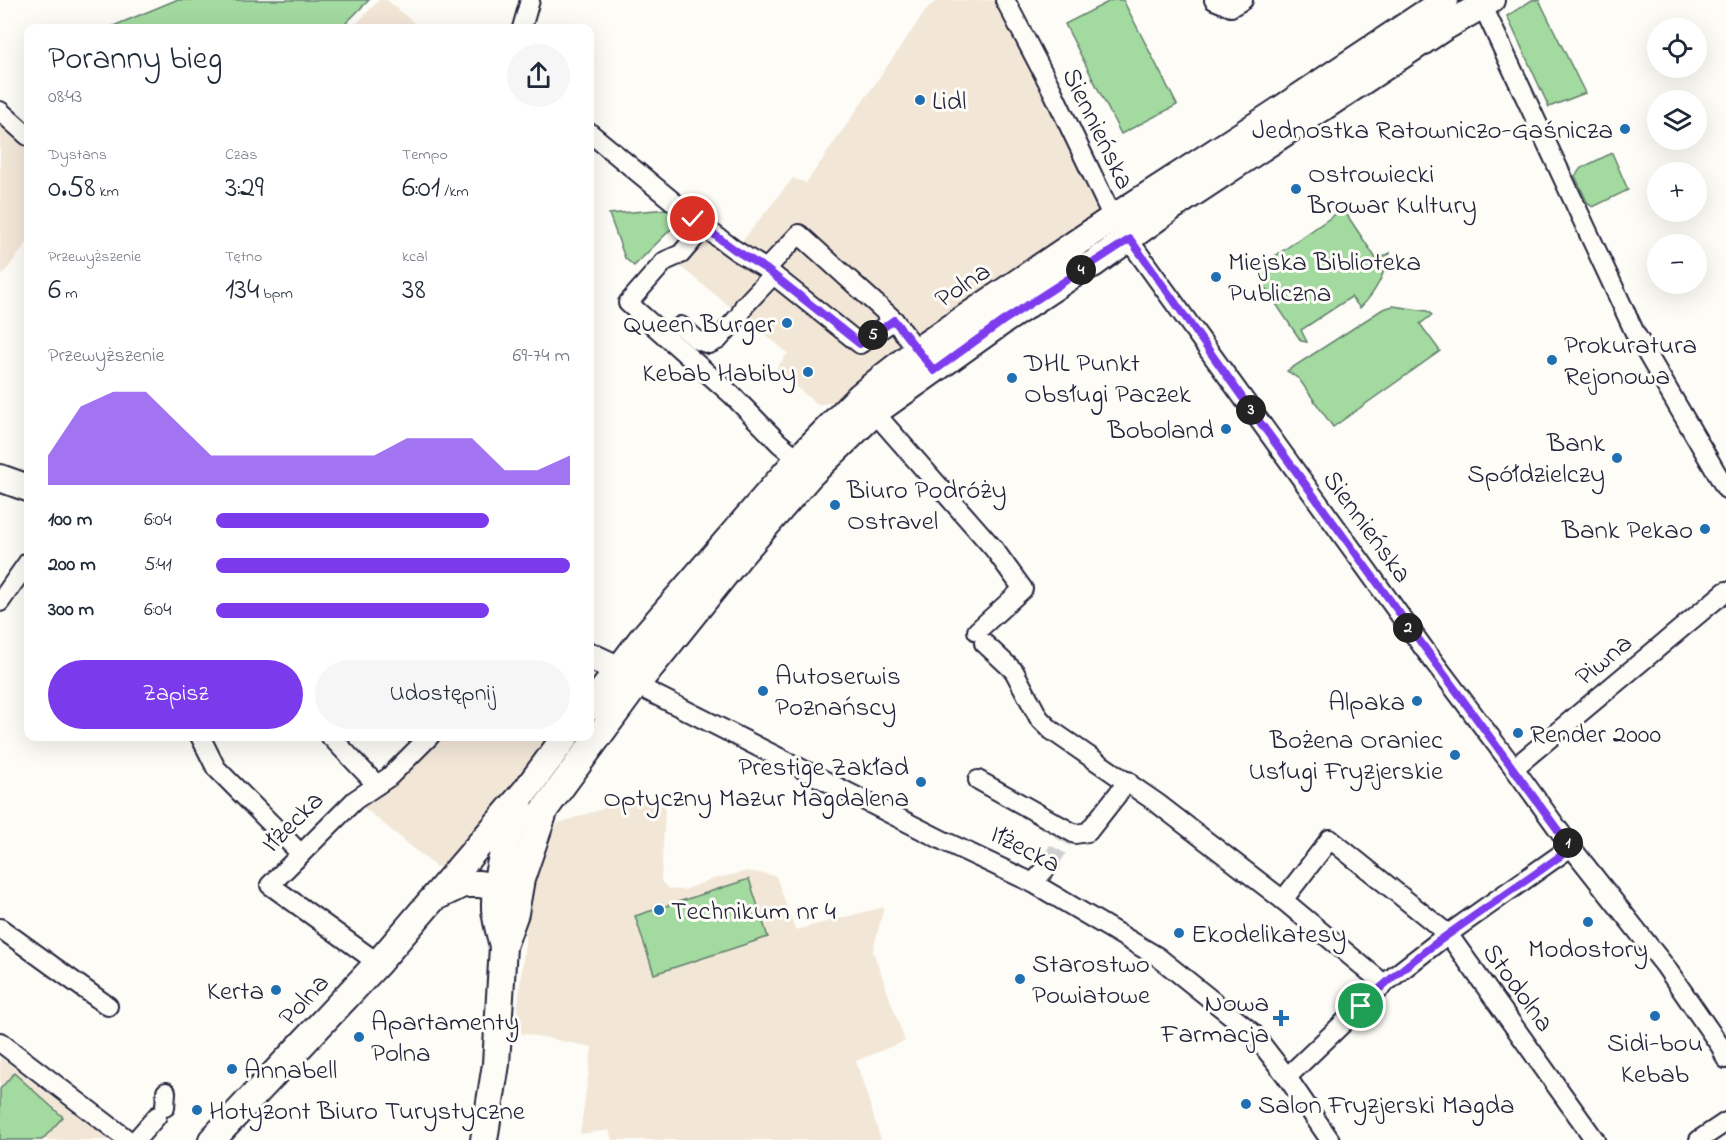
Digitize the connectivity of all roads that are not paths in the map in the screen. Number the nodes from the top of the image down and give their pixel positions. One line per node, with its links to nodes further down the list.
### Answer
1 (530, 0): 7 (street)
2 (1005, 0): 11 (street, Siennieńska)
3 (1214, 0): 4 (street)
4 (1243, 0)
5 (1445, 0): 11 (street, Polna)
6 (1485, 2): 13 (street, Polna); 23 (street)
7 (523, 24)
8 (0, 111): 9 (street)
9 (24, 132)
10 (594, 136): 12 (street)
11 (1113, 218): 13 (street, Siennieńska); 17 (street, Polna)
12 (704, 227): 14 (street); 20 (street)
13 (1130, 239): 18 (street, Polna); 37 (street, Siennieńska)
14 (770, 272): 15 (street); 15 (street); 16 (street)
15 (894, 320): 17 (street)
16 (681, 326)
17 (918, 350): 18 (street); 19 (street, Polna)
18 (934, 371): 19 (street, Polna)
19 (867, 404): 20 (street, Polna); 24 (street, Polna); 39 (street)
20 (798, 459): 24 (street, Polna)
21 (0, 478): 22 (street)
22 (24, 487)
23 (1726, 489)
24 (765, 512): 29 (street, Polna)
25 (24, 568): 27 (street)
26 (1726, 591): 37 (street, Piwna)
27 (0, 602)
28 (594, 660): 29 (street, Iłżecka)
29 (613, 678): 30 (street, Polna); 31 (street); 47 (street, Iłżecka)
30 (594, 702)
31 (594, 715)
32 (202, 741): 43 (street)
33 (335, 741): 40 (street)
34 (425, 741): 40 (street, Iłżecka)
35 (562, 741): 41 (street, Polna)
36 (580, 741): 46 (street)
37 (1514, 768): 42 (street, Siennieńska)
38 (978, 780): 39 (street)
39 (1128, 781): 49 (street)
40 (377, 785): 43 (street, Iłżecka)
41 (527, 789): 44 (street, Polna); 46 (street)
42 (1571, 848): 51 (street); 56 (street, Siennieńska)
43 (301, 854): 52 (street, Iłżecka)
44 (464, 863): 46 (street); 48 (street, Polna)
45 (1049, 865): 47 (street)
46 (506, 877): 48 (street, Polna); 63 (street)
47 (1033, 883): 57 (street, Iłżecka)
48 (435, 898): 52 (street, Polna)
49 (1283, 900): 51 (street, Stodolna); 53 (street)
50 (0, 928): 54 (street)
51 (1448, 934): 53 (street); 65 (street, Stodolna)
52 (378, 963): 62 (street, Polna)
53 (1384, 984): 57 (street)
54 (108, 1006)
55 (0, 1042): 60 (street)
56 (1726, 1059)
57 (1287, 1077): 64 (street, Iłżecka)
58 (162, 1105): 61 (street)
59 (1726, 1122): 66 (street)
60 (128, 1140)
61 (136, 1140)
62 (212, 1140)
63 (484, 1140)
64 (1330, 1140)
65 (1595, 1140)
66 (1699, 1140)

